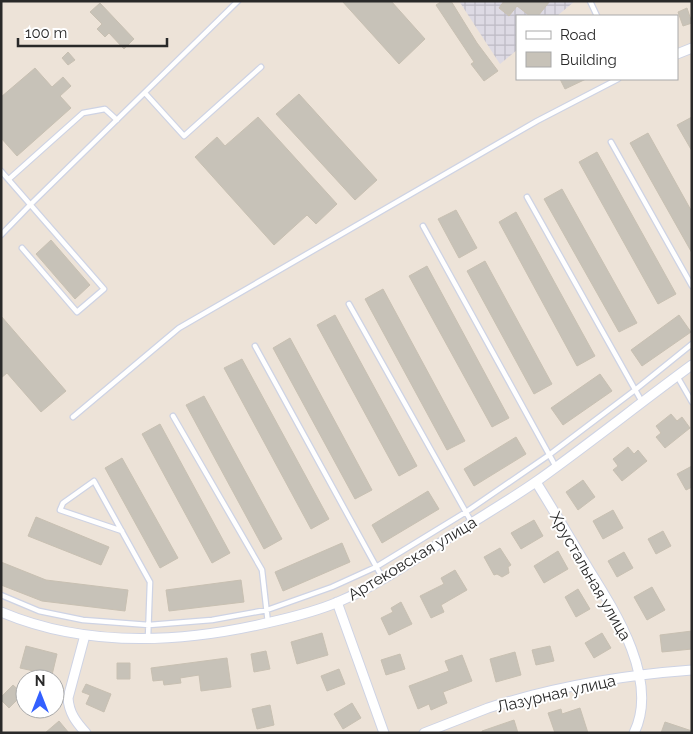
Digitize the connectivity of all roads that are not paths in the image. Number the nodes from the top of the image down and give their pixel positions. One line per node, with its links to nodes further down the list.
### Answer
1 (238, 1): 8 (lane)
2 (590, 1): 3 (lane)
3 (597, 15)
4 (692, 48): 5 (street)
5 (678, 54)
6 (261, 67): 8 (lane)
7 (616, 80): 28 (lane)
8 (145, 93): 9 (lane)
9 (116, 120): 12 (lane); 14 (lane)
10 (611, 142): 18 (lane)
11 (1, 171): 12 (lane)
12 (9, 179): 14 (lane)
13 (526, 197): 24 (lane)
14 (31, 204): 16 (lane); 17 (lane)
15 (423, 226): 29 (lane)
16 (1, 235)
17 (22, 248)
18 (692, 286)
19 (350, 304): 32 (lane)
20 (692, 344): 24 (lane)
21 (255, 346): 35 (lane)
22 (692, 365): 23 (street, Артековская улица)
23 (677, 376): 25 (street, Артековская улица); 26 (lane)
24 (635, 390): 25 (lane); 29 (lane)
25 (642, 402): 30 (street, Артековская улица)
26 (692, 402)
27 (173, 416): 39 (lane)
28 (73, 417)
29 (549, 455): 30 (lane); 32 (lane)
30 (556, 467): 31 (street, Артековская улица)
31 (536, 482): 33 (street, Артековская улица); 48 (street, Хрустальная улица)
32 (466, 512): 33 (lane); 35 (lane)
33 (472, 523): 36 (street, Артековская улица)
34 (122, 531): 34 (lane); 44 (lane)
35 (376, 567): 36 (lane); 39 (lane)
36 (383, 579): 38 (street, Артековская улица)
37 (1, 595): 40 (lane)
38 (338, 602): 42 (street, Артековская улица); 50 (street)
39 (267, 610): 42 (lane); 44 (lane)
40 (40, 611): 43 (lane); 44 (lane)
41 (1, 612): 43 (street, Артековская улица)
42 (268, 623): 46 (street, Артековская улица)
43 (36, 624): 45 (street, Артековская улица)
44 (149, 625): 46 (lane)
45 (85, 635): 46 (street, Артековская улица); 49 (street)
46 (148, 639)
47 (692, 670): 48 (street, Лазурная улица)
48 (639, 674): 51 (street, Лазурная улица); 52 (street, Хрустальная улица)
49 (86, 733)
50 (384, 733)
51 (424, 733)
52 (634, 733)

